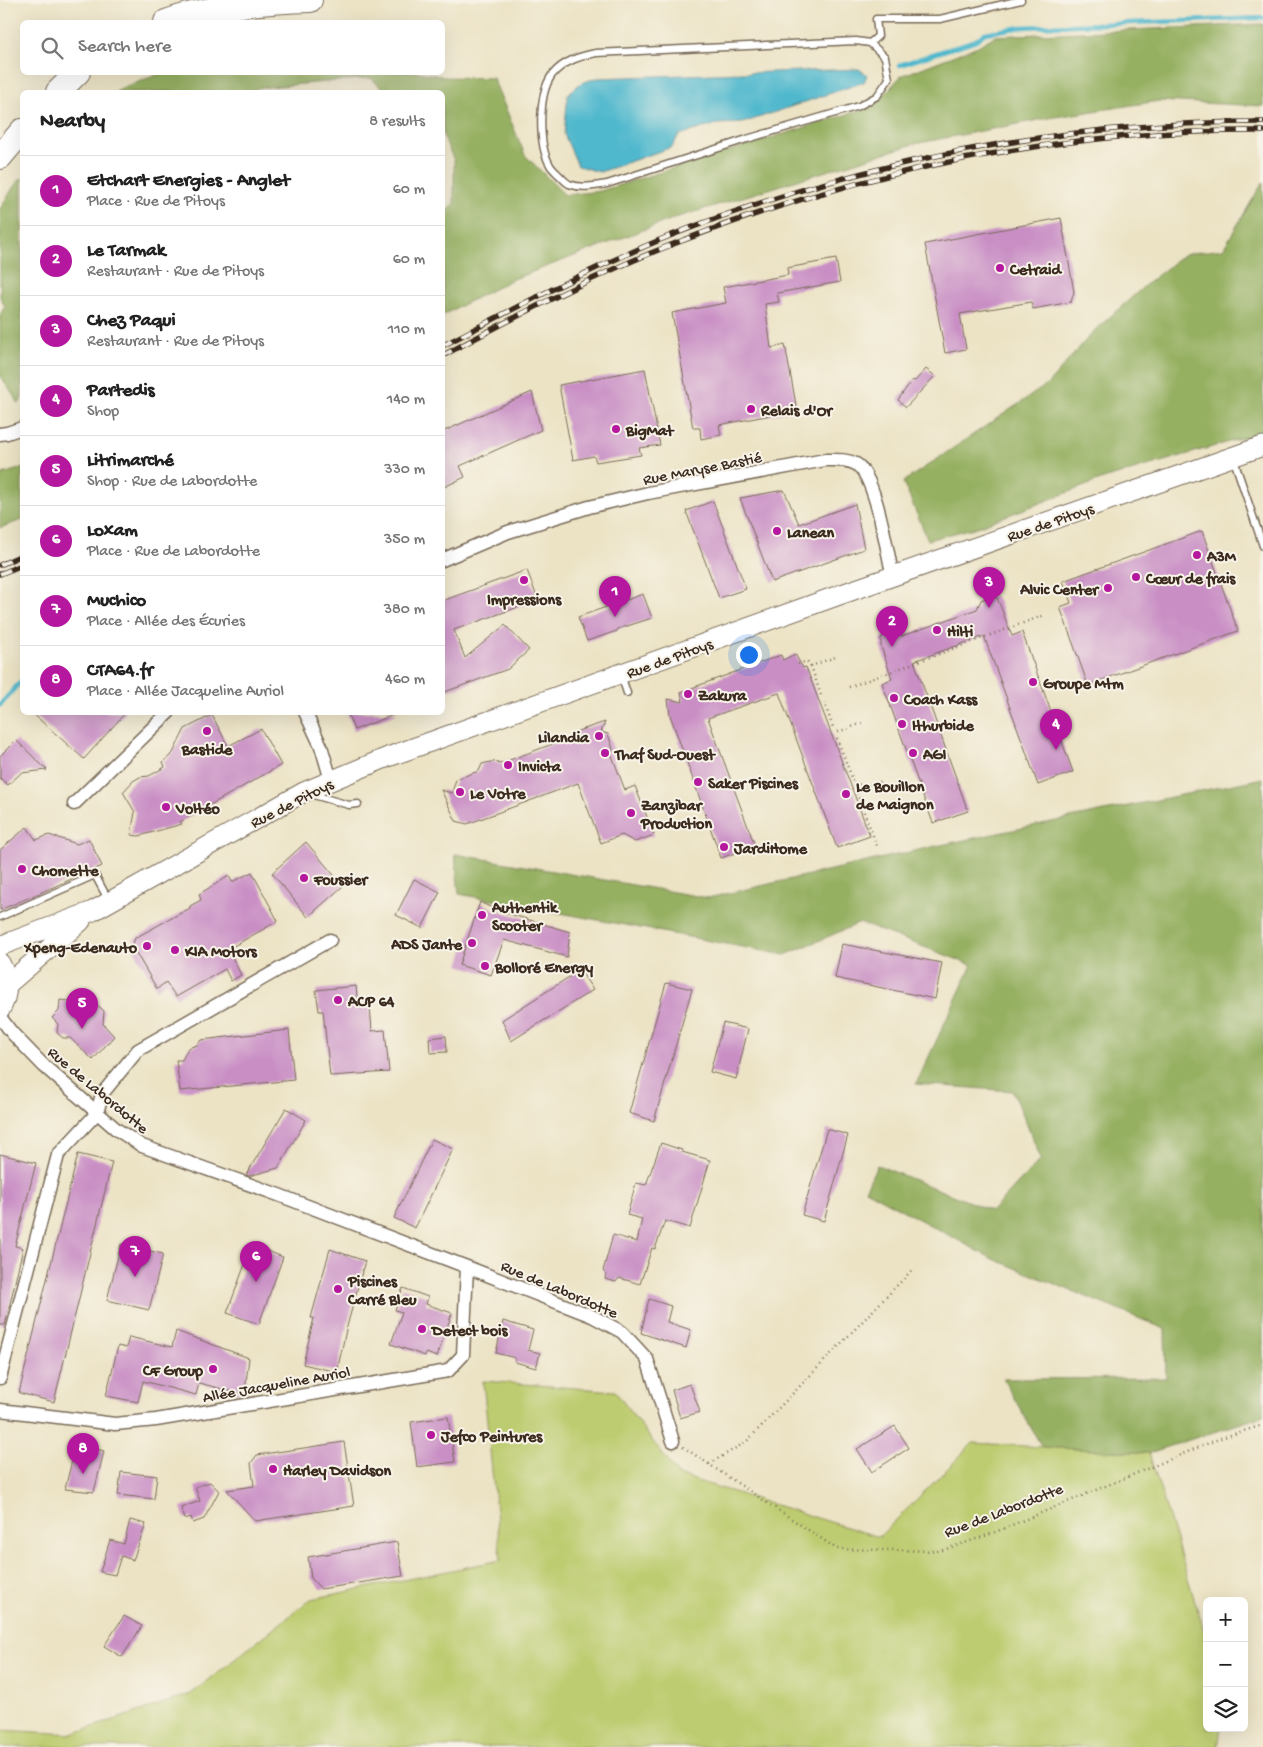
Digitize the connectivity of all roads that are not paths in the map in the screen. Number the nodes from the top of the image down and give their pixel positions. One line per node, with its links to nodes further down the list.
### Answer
1 (310, 0): 3 (highway)
2 (1020, 0): 4 (lane)
3 (171, 20)
4 (870, 43): 4 (lane)
5 (75, 75): 6 (highway)
6 (60, 90)
7 (20, 133): 8 (highway)
8 (0, 157)
9 (20, 429): 10 (street)
10 (0, 434)
11 (1263, 446): 12 (street, Rue de Pitoys)
12 (1232, 456): 13 (lane); 15 (street, Rue de Pitoys)
13 (1263, 546)
14 (445, 559): 15 (street, Rue Maryse Bastié)
15 (893, 577): 16 (street, Rue de Pitoys)
16 (620, 674): 17 (lane); 20 (street, Rue de Pitoys)
17 (627, 693)
18 (166, 715): 22 (street)
19 (306, 715): 20 (street)
20 (331, 780): 21 (street, Rue de Pitoys)
21 (304, 792): 23 (lane); 24 (street, Rue de Pitoys)
22 (74, 804)
23 (358, 804)
24 (101, 906): 25 (lane); 27 (street); 29 (street)
25 (0, 917)
26 (330, 940): 32 (street)
27 (0, 946)
28 (0, 963): 29 (street)
29 (8, 984): 30 (street)
30 (0, 1010)
31 (0, 1017): 32 (street, Rue de Labordotte)
32 (97, 1113): 33 (street, Rue de Labordotte); 34 (street)
33 (467, 1267): 35 (street, Allée Jacqueline Auriol); 36 (street, Rue de Labordotte)
34 (0, 1378)
35 (0, 1410)
36 (673, 1441)

